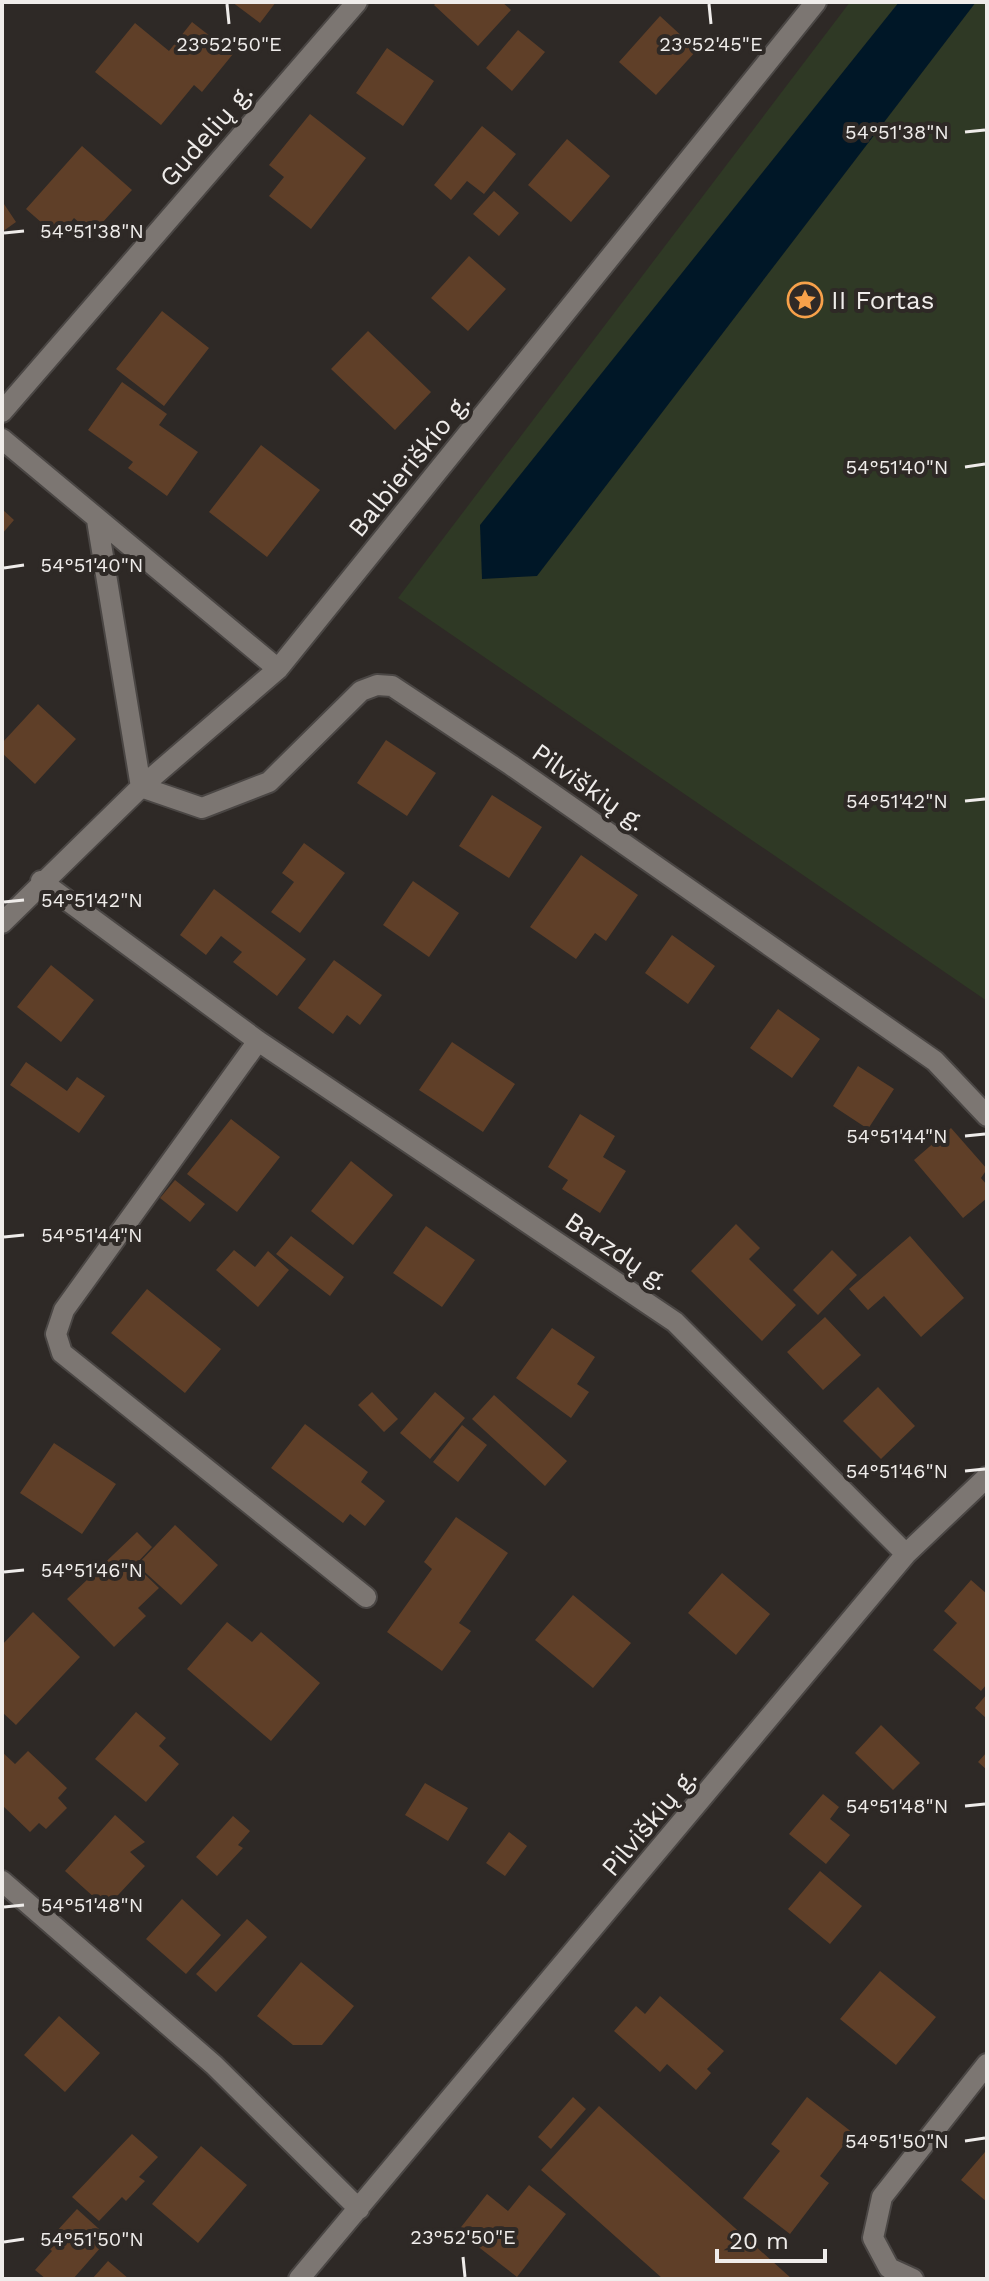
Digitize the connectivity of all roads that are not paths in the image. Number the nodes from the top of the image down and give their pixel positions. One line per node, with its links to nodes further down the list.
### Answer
1 (357, 2): 3 (street, Gudelių g.)
2 (816, 2): 6 (street, Balbieriškio g.)
3 (2, 412)
4 (2, 439): 5 (street)
5 (97, 520): 6 (street); 7 (street)
6 (278, 669): 7 (street, Balbieriškio g.)
7 (141, 787): 8 (street, Balbieriškio g.); 11 (street, Pilviškių g.)
8 (41, 881): 9 (street, Balbieriškio g.); 10 (street, Barzdų g.)
9 (2, 923)
10 (258, 1041): 13 (street, Barzdų g.); 14 (street)
11 (987, 1116)
12 (983, 1489): 13 (street, Pilviškių g.)
13 (906, 1554): 17 (street, Pilviškių g.)
14 (366, 1597)
15 (2, 1881): 17 (street)
16 (987, 2064): 19 (street)
17 (359, 2209): 18 (street, Pilviškių g.)
18 (299, 2279)
19 (913, 2279)

